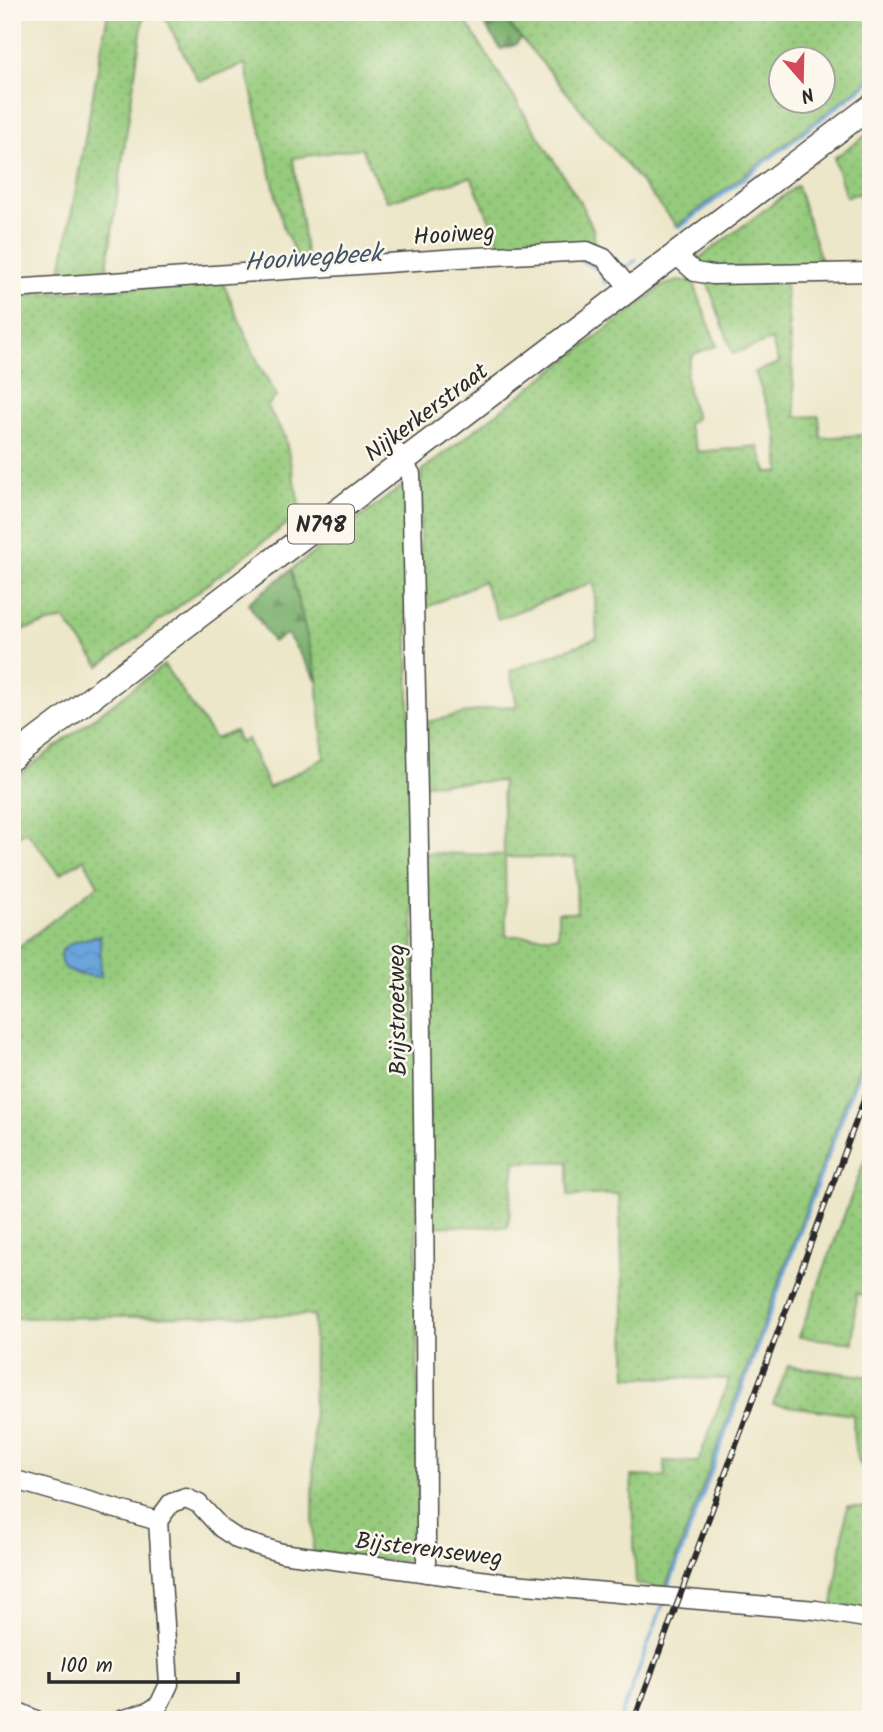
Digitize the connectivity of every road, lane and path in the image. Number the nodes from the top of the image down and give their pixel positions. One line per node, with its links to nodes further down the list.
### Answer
1 (871, 106): 2 (main road, Nijkerkerstraat / N798)
2 (676, 254): 3 (street); 5 (main road, Nijkerkerstraat / N798)
3 (871, 272)
4 (12, 289): 5 (street, Hooiweg)
5 (631, 290): 6 (main road, Nijkerkerstraat / N798)
6 (400, 456): 7 (main road, Nijkerkerstraat / N798); 10 (street, Brijstroetweg)
7 (12, 758)
8 (12, 1479): 9 (street)
9 (158, 1521): 10 (street, Bijsterenseweg); 13 (street)
10 (426, 1573): 11 (street, Bijsterenseweg)
11 (871, 1619)
12 (13, 1712): 14 (street)
13 (151, 1716): 15 (street)
14 (36, 1720)
15 (121, 1720)

